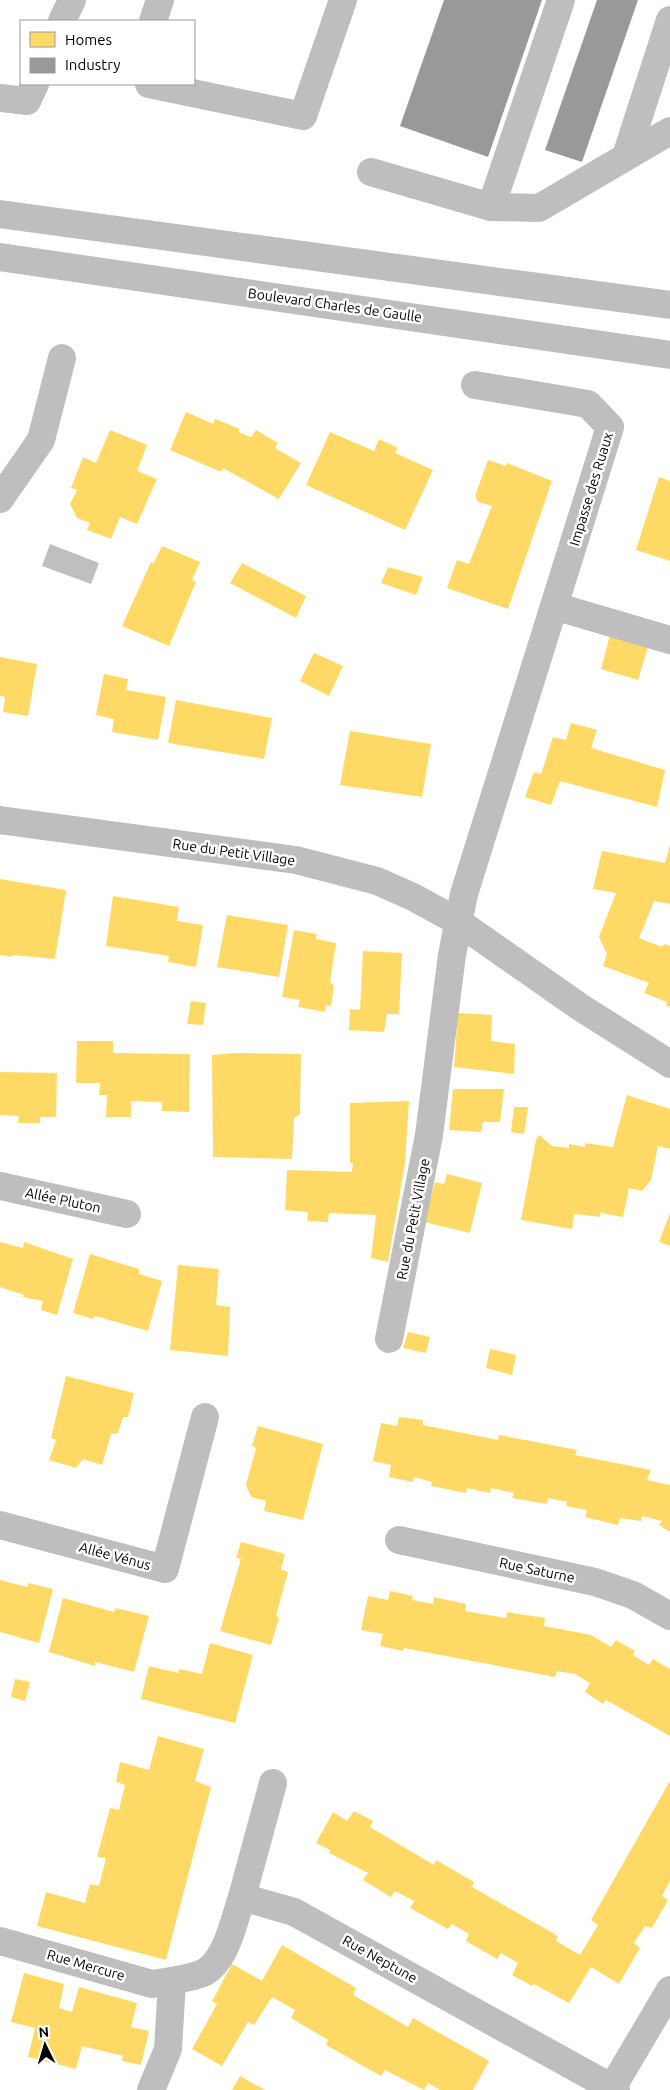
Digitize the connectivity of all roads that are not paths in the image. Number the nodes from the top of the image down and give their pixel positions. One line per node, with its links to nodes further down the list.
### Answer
1 (72, 0): 5 (street)
2 (160, 0): 6 (street)
3 (343, 0): 9 (street)
4 (560, 0): 14 (street)
5 (62, 20)
6 (153, 20)
7 (670, 20): 12 (street)
8 (35, 85): 10 (street)
9 (154, 85)
10 (0, 98)
11 (670, 131): 12 (street)
12 (626, 156): 14 (street)
13 (371, 172): 14 (street)
14 (491, 206)
15 (0, 214): 17 (street)
16 (0, 258): 18 (street, Boulevard Charles de Gaulle)
17 (670, 305)
18 (670, 355)
19 (62, 358): 21 (street)
20 (475, 385): 22 (street, Impasse des Ruaux)
21 (0, 499)
22 (554, 606): 23 (street); 25 (street, Impasse des Ruaux)
23 (670, 640)
24 (0, 820): 25 (street, Rue du Petit Village)
25 (457, 921): 26 (street, Rue du Petit Village); 29 (street, Rue du Petit Village)
26 (670, 1064)
27 (0, 1186): 28 (street, Allée Pluton)
28 (126, 1214)
29 (388, 1339)
30 (205, 1417): 31 (street, Allée Vénus)
31 (0, 1525)
32 (399, 1540): 33 (street, Rue Saturne)
33 (670, 1616)
34 (273, 1783): 35 (street)
35 (242, 1897): 37 (street, Rue Mercure); 39 (street, Rue Neptune)
36 (0, 1941): 37 (street, Rue Mercure)
37 (172, 1981): 40 (street)
38 (670, 1990): 39 (street)
39 (614, 2089)
40 (151, 2090)

